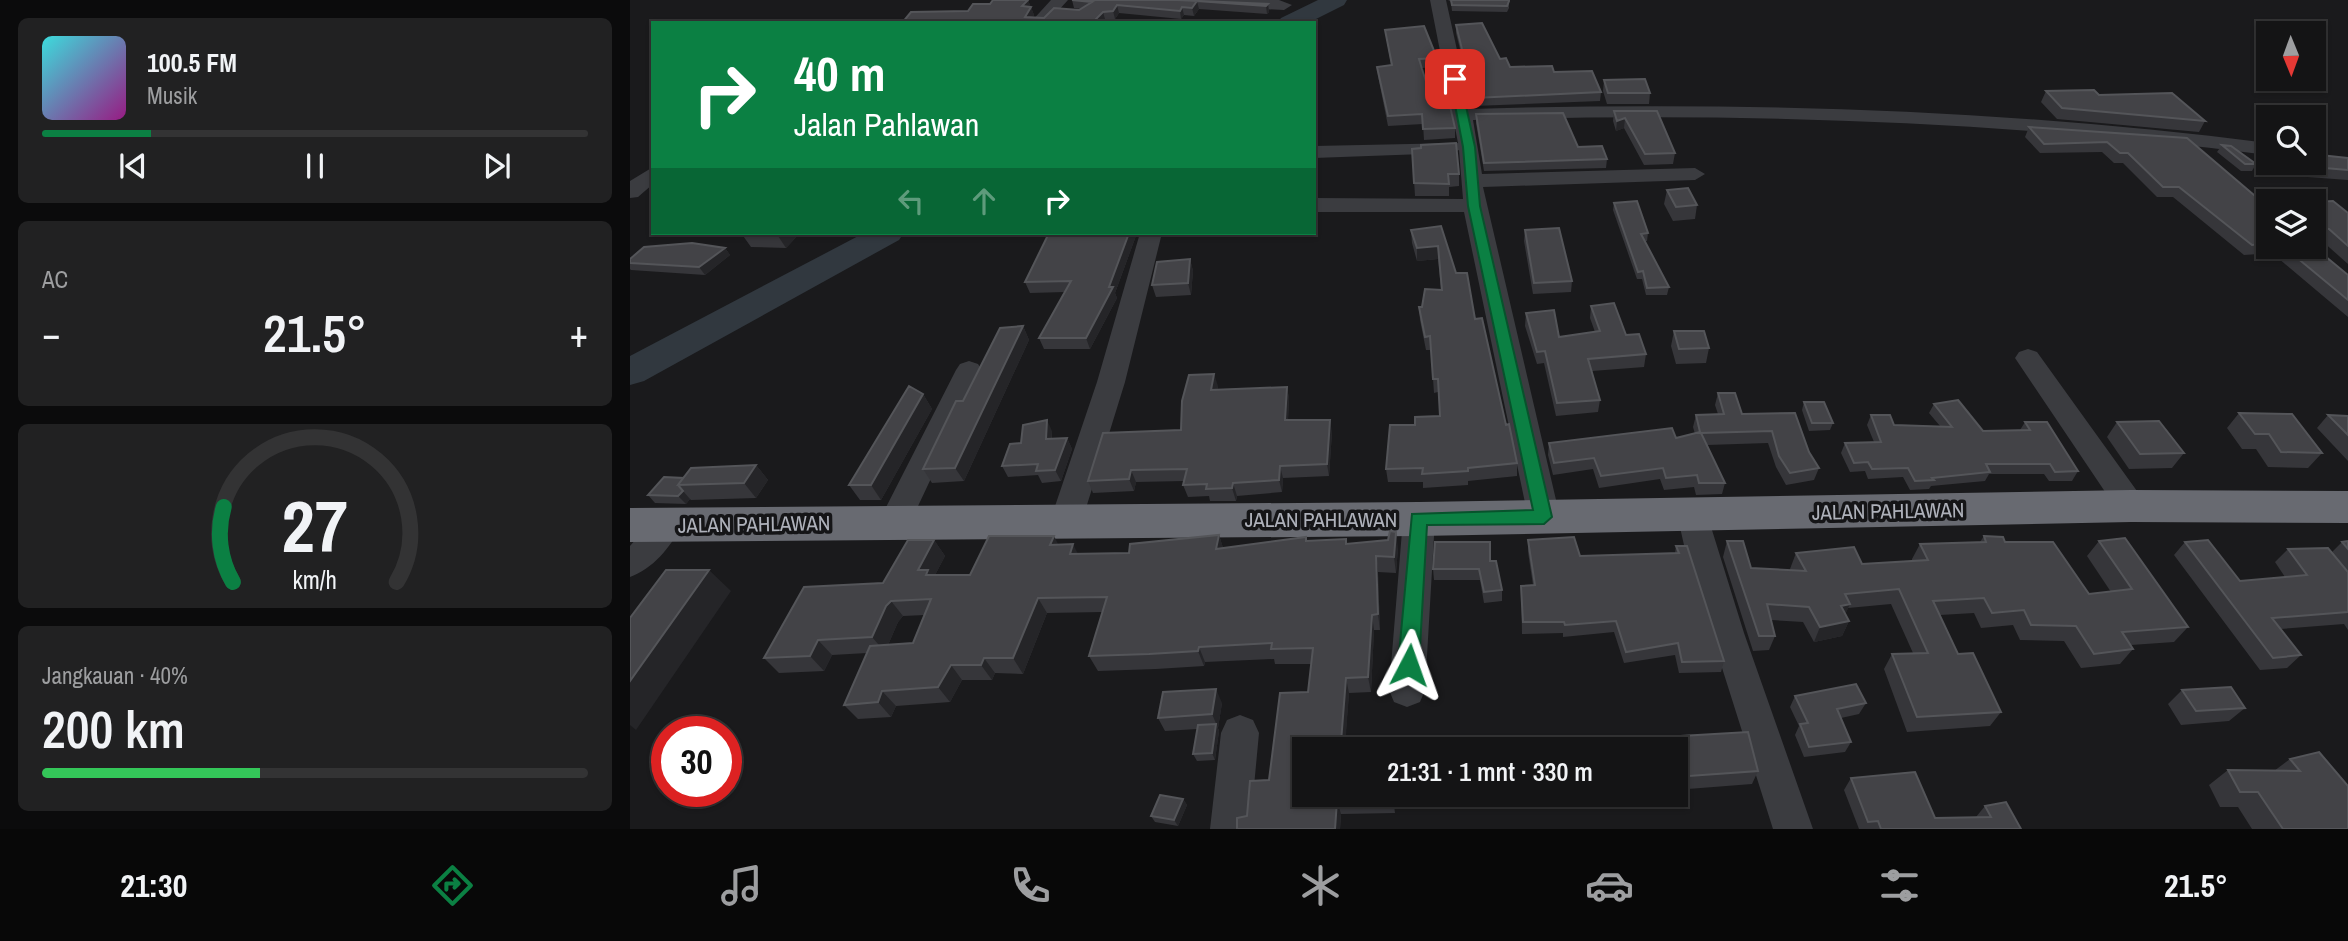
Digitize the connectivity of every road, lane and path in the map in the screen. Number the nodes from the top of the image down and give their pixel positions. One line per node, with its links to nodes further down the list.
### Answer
1 (1060, 0): 5 (street)
2 (1176, 0): 4 (street)
3 (1438, 0): 6 (street)
4 (1284, 5)
5 (1040, 21)
6 (1462, 115): 7 (street); 8 (street)
7 (2186, 138): 9 (street); 11 (street)
8 (1469, 147): 10 (street); 14 (street)
9 (2256, 147)
10 (1316, 152)
11 (2217, 164)
12 (1695, 174): 14 (street)
13 (651, 175): 15 (street)
14 (1474, 181): 17 (street)
15 (630, 192)
16 (1316, 205): 17 (street)
17 (1474, 206): 24 (street)
18 (1150, 235): 27 (street)
19 (2028, 358): 21 (street)
20 (969, 370): 26 (street)
21 (2131, 506): 22 (highway, JALAN PAHLAWAN); 23 (highway, JALAN PAHLAWAN)
22 (2348, 507)
23 (1692, 514): 24 (highway, JALAN PAHLAWAN); 33 (street)
24 (1544, 517): 25 (highway, JALAN PAHLAWAN)
25 (1419, 519): 27 (highway, JALAN PAHLAWAN); 30 (street)
26 (895, 521): 27 (highway, JALAN PAHLAWAN); 28 (highway, JALAN PAHLAWAN)
27 (1066, 521)
28 (648, 526): 29 (street)
29 (630, 564)
30 (1407, 690)
31 (1240, 733): 32 (street)
32 (1230, 829)
33 (1793, 829)

